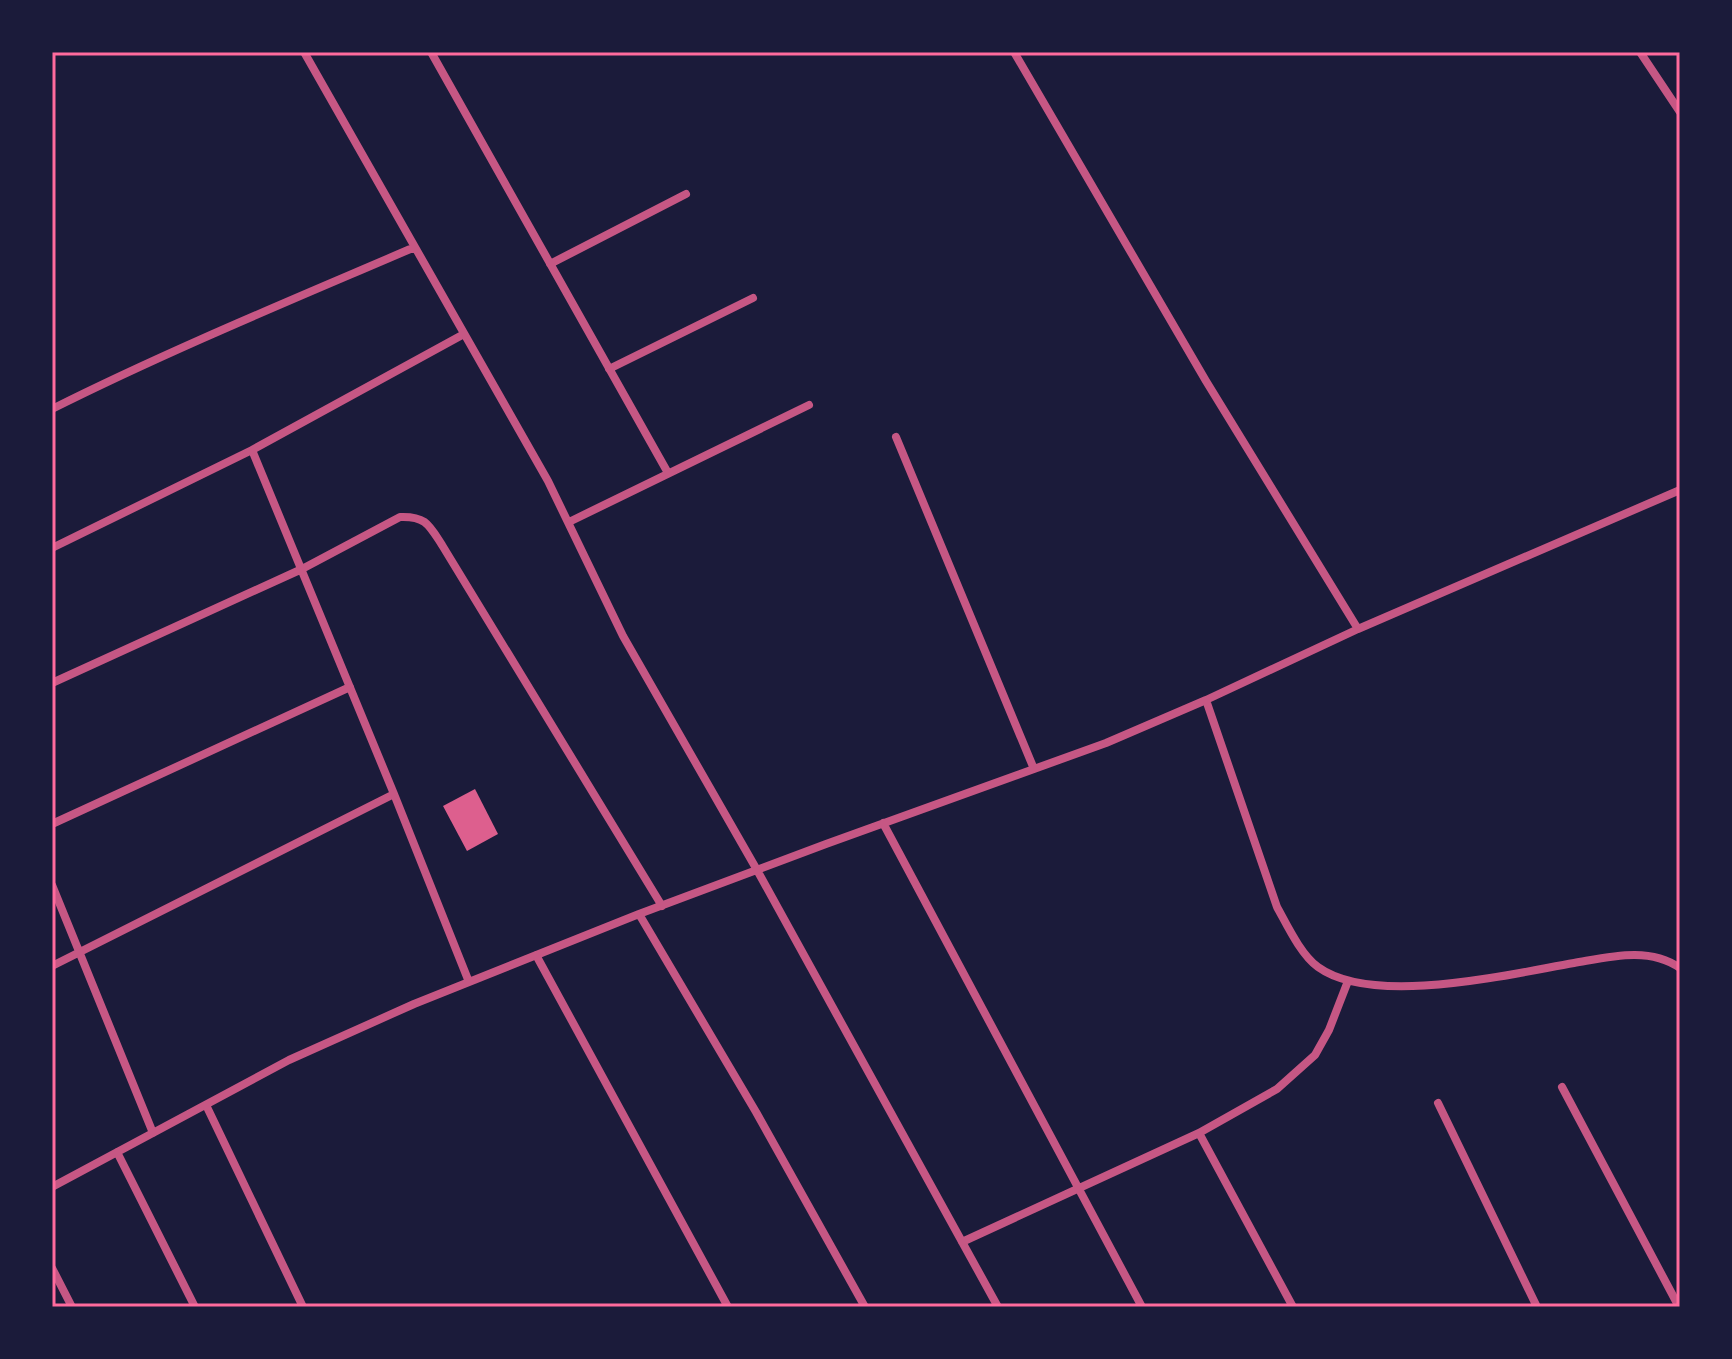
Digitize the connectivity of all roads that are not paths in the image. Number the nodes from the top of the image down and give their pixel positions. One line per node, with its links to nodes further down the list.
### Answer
1 (304, 52): 7 (street)
2 (431, 52): 8 (street)
3 (1014, 52): 21 (street)
4 (1640, 52): 5 (street)
5 (1680, 112)
6 (686, 194): 8 (street)
7 (415, 247): 10 (street); 13 (street)
8 (550, 264): 11 (street)
9 (753, 298): 11 (street)
10 (464, 334): 15 (street); 18 (street)
11 (609, 369): 16 (street)
12 (809, 405): 16 (street)
13 (52, 409)
14 (896, 437): 25 (street)
15 (252, 450): 19 (street); 20 (street)
16 (668, 473): 18 (street)
17 (1680, 490): 21 (street)
18 (569, 522): 29 (street)
19 (52, 548)
20 (302, 569): 22 (street); 23 (street); 31 (street)
21 (1358, 629): 24 (street)
22 (52, 683)
23 (350, 687): 26 (street); 28 (street)
24 (1206, 700): 25 (street); 37 (street)
25 (1034, 769): 27 (street)
26 (394, 794): 33 (street); 38 (street)
27 (883, 823): 29 (street); 46 (street)
28 (52, 824)
29 (757, 870): 31 (street); 47 (street)
30 (52, 885): 33 (street)
31 (662, 906): 32 (street)
32 (639, 914): 34 (street); 54 (street)
33 (79, 952): 35 (street); 42 (street)
34 (536, 955): 38 (street); 53 (street)
35 (52, 966)
36 (1680, 968): 37 (street)
37 (1348, 981): 43 (street)
38 (469, 982): 41 (street)
39 (1562, 1087): 49 (street)
40 (1438, 1103): 58 (street)
41 (206, 1105): 42 (street); 52 (street)
42 (153, 1133): 44 (street)
43 (1199, 1133): 46 (street); 57 (street)
44 (117, 1152): 45 (street); 51 (street)
45 (52, 1187)
46 (1079, 1190): 47 (street); 56 (street)
47 (962, 1242): 55 (street)
48 (52, 1268): 50 (street)
49 (1676, 1292): 59 (street)
50 (72, 1307)
51 (195, 1307)
52 (303, 1307)
53 (728, 1307)
54 (865, 1307)
55 (998, 1307)
56 (1142, 1307)
57 (1293, 1307)
58 (1537, 1307)
59 (1679, 1307)

